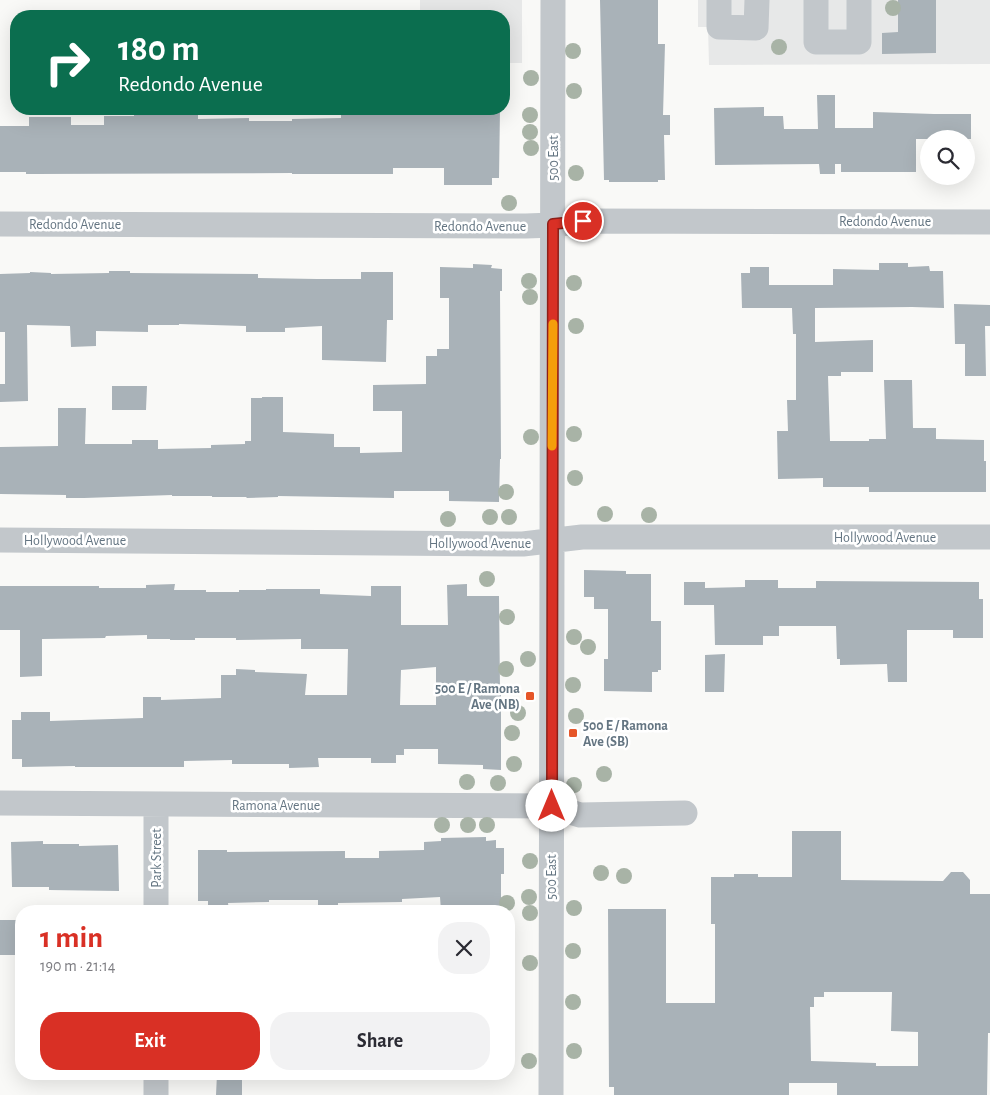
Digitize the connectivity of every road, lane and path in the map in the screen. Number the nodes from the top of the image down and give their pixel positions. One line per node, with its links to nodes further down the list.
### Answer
1 (553, 0): 8 (street, 500 East)
2 (719, 0): 3 (street)
3 (757, 0)
4 (816, 0): 5 (street)
5 (859, 0)
6 (990, 222): 8 (street, Redondo Avenue)
7 (0, 224): 8 (street, Redondo Avenue)
8 (553, 224): 11 (street, 500 East)
9 (990, 538): 11 (street, Hollywood Avenue)
10 (0, 540): 11 (street, Hollywood Avenue)
11 (552, 540): 14 (street, 500 East)
12 (0, 803): 13 (street, Ramona Avenue)
13 (156, 804): 14 (street, Ramona Avenue); 16 (street, Park Street)
14 (552, 806): 15 (street, Ramona Avenue); 19 (street, 500 East)
15 (685, 812)
16 (156, 905)
17 (156, 1080): 18 (street)
18 (156, 1095)
19 (551, 1095)

